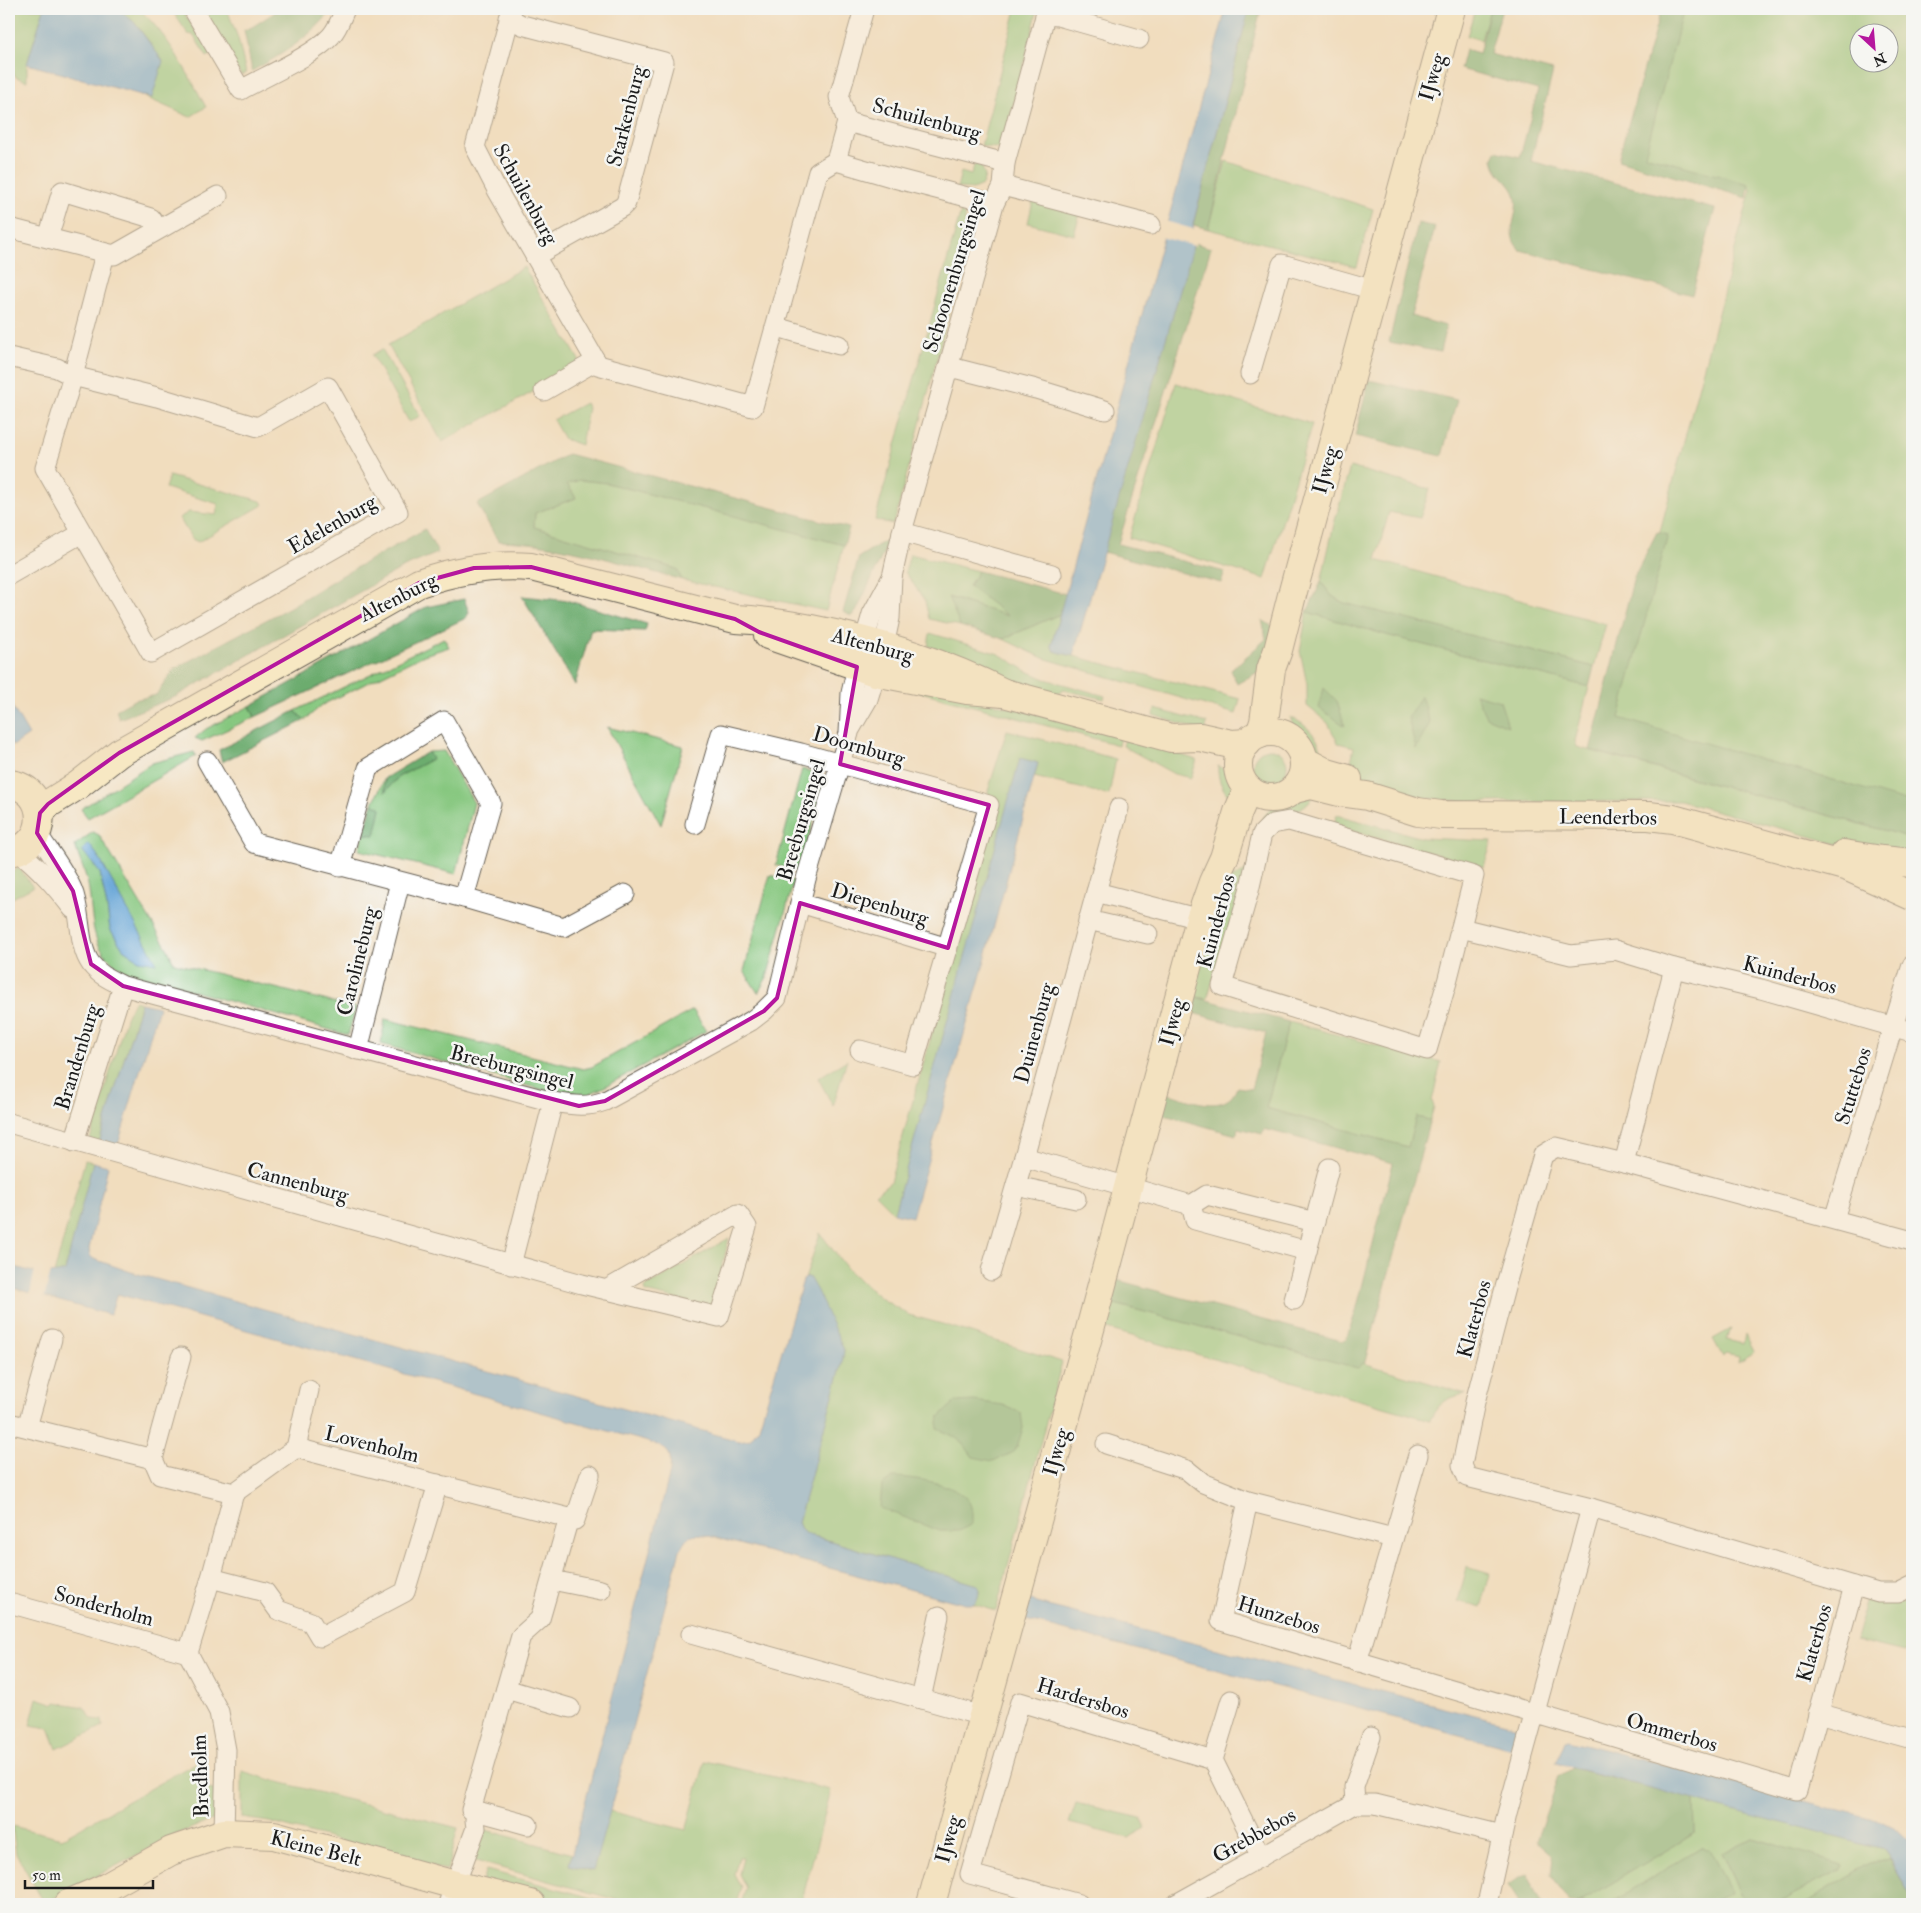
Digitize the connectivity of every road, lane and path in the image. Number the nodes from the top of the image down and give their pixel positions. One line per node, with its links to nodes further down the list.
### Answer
1 (193, 9): 2 (street)
2 (345, 9)
3 (864, 9): 8 (street)
4 (1451, 9): 20 (main road, IJweg)
5 (1046, 12): 7 (street, Schoonenburgsingel); 10 (street, Schoonenburgsingel)
6 (511, 14): 19 (street, Schuilenburg); 19 (street, Starkenburg)
7 (1139, 39)
8 (847, 122): 9 (street, Schuilenburg); 10 (street, Schuilenburg)
9 (836, 161): 13 (street); 21 (street)
10 (1005, 163): 11 (street, Schoonenburgsingel)
11 (1003, 186): 13 (street, Schoonenburgsingel); 14 (street, Schoonenburgsingel)
12 (218, 196): 16 (street)
13 (994, 204): 25 (street, Schoonenburgsingel)
14 (1151, 225)
15 (9, 228): 17 (street)
16 (158, 229): 17 (street); 18 (street)
17 (48, 238): 18 (street)
18 (105, 254): 27 (street, Edelenburg)
19 (535, 256): 24 (street, Schuilenburg)
20 (1374, 290): 26 (street); 36 (main road, IJweg)
21 (777, 327): 22 (street); 24 (street)
22 (839, 345)
23 (9, 357): 27 (street, Edelenburg)
24 (596, 361): 28 (street)
25 (949, 369): 29 (street, Schoonenburgsingel); 30 (street, Schoonenburgsingel)
26 (1250, 374)
27 (73, 376): 31 (street, Edelenburg); 31 (street, Edelenburg)
28 (544, 391)
29 (1105, 410)
30 (902, 532): 32 (street); 35 (street, Schoonenburgsingel)
31 (82, 533): 33 (street)
32 (1052, 574)
33 (9, 575)
34 (736, 619): 35 (main road, Altenburg); 37 (main road, Altenburg); 47 (main road, Altenburg)
35 (875, 644): 37 (street, Schoonenburgsingel); 38 (main road, Altenburg)
36 (1278, 650): 39 (main road, IJweg); 43 (main road, IJweg)
37 (866, 669): 38 (main road, Altenburg); 42 (street, Breeburgsingel)
38 (1004, 692): 43 (main road, Altenburg)
39 (1288, 736): 41 (main road); 43 (main road)
40 (207, 761): 50 (street, Carolineburg)
41 (1304, 761): 44 (main road); 49 (main road, Leenderbos)
42 (840, 764): 45 (street, Doornburg); 48 (street, Doornburg); 57 (street, Breeburgsingel)
43 (1252, 766): 44 (main road); 59 (main road, IJweg)
44 (1295, 789): 55 (main road, Leenderbos)
45 (989, 806): 63 (street, Diepenburg)
46 (1119, 808): 53 (street, Duinenburg)
47 (23, 820): 58 (street, Breeburgsingel); 58 (street, Breeburgsingel)
48 (695, 824)
49 (1912, 863)
50 (340, 867): 52 (street, Carolineburg); 56 (street)
51 (1912, 868): 55 (main road)
52 (400, 882): 56 (street, Carolineburg); 68 (street, Carolineburg)
53 (1096, 892): 59 (street); 60 (street, Duinenburg)
54 (625, 894): 56 (street, Carolineburg)
55 (1909, 895)
56 (464, 898)
57 (800, 904): 63 (street, Diepenburg); 70 (street, Breeburgsingel)
58 (79, 916): 66 (street, Breeburgsingel)
59 (1200, 919): 77 (main road, IJweg)
60 (1088, 920): 62 (street); 73 (street, Duinenburg)
61 (1461, 928): 61 (street, Kuinderbos); 65 (street, Kuinderbos)
62 (1148, 934)
63 (948, 948): 69 (street, Diepenburg)
64 (1912, 965): 67 (street, Stuttebos)
65 (1674, 968): 67 (street, Kuinderbos); 74 (street)
66 (123, 986): 68 (street, Breeburgsingel); 72 (street, Brandenburg)
67 (1903, 1029): 80 (street, Stuttebos)
68 (358, 1050): 70 (street, Breeburgsingel)
69 (860, 1050)
70 (553, 1102): 84 (street)
71 (9, 1124): 72 (street, Cannenburg)
72 (74, 1142): 84 (street, Cannenburg)
73 (1024, 1157): 76 (street, Duinenburg); 77 (street)
74 (1624, 1163): 80 (street, Klaterbos); 100 (street, Klaterbos)
75 (1329, 1168): 81 (street)
76 (1016, 1186): 78 (street); 85 (street, Duinenburg)
77 (1128, 1188): 79 (street); 119 (main road, IJweg)
78 (1076, 1199)
79 (1191, 1205): 81 (street); 83 (street)
80 (1834, 1220): 82 (street, Klaterbos)
81 (1315, 1222): 83 (street)
82 (1912, 1240)
83 (1307, 1251): 87 (street)
84 (511, 1265): 86 (street, Cannenburg)
85 (991, 1271)
86 (606, 1290): 86 (street, Cannenburg)
87 (1294, 1300)
88 (52, 1339): 91 (street)
89 (181, 1357): 95 (street)
90 (309, 1390): 93 (street)
91 (18, 1425): 95 (street)
92 (1106, 1444): 99 (street)
93 (296, 1448): 97 (street, Lovenholm); 98 (street)
94 (1418, 1455): 102 (street)
95 (153, 1459): 98 (street)
96 (590, 1475): 101 (street)
97 (438, 1484): 101 (street, Lovenholm); 103 (street, Lovenholm)
98 (234, 1494): 103 (street)
99 (1248, 1501): 102 (street); 112 (street, Hunzebos)
100 (1591, 1508): 105 (street, Klaterbos); 118 (street)
101 (569, 1518): 104 (street)
102 (1393, 1538): 112 (street)
103 (211, 1578): 111 (street)
104 (552, 1580): 107 (street); 113 (street)
105 (1854, 1586): 106 (street, Klaterbos); 117 (street, Klaterbos)
106 (1912, 1586)
107 (601, 1590)
108 (9, 1603): 111 (street, Sonderholm)
109 (939, 1616): 114 (street)
110 (691, 1634): 114 (street)
111 (188, 1653): 127 (street, Bredholm)
112 (1357, 1662): 118 (street, Hunzebos)
113 (506, 1689): 116 (street); 125 (street)
114 (921, 1699): 119 (street)
115 (1231, 1700): 122 (street)
116 (570, 1708)
117 (1818, 1713): 121 (street, Klaterbos); 123 (street, Klaterbos)
118 (1535, 1715): 123 (street, Ommerbos); 128 (street)
119 (982, 1716): 135 (main road, IJweg)
120 (1371, 1736): 124 (street)
121 (1912, 1739)
122 (1213, 1760): 129 (street); 136 (street, Hardersbos)
123 (1797, 1792)
124 (1355, 1804): 128 (street); 129 (street, Grebbebos)
125 (477, 1811): 126 (street); 131 (street)
126 (528, 1825)
127 (224, 1833): 130 (main road, Kleine Belt); 131 (main road, Kleine Belt)
128 (1502, 1835): 138 (street)
129 (1261, 1857): 137 (street, Grebbebos)
130 (107, 1887): 132 (main road, Kleine Belt); 133 (main road, Kleine Belt)
131 (452, 1895): 134 (main road, Kleine Belt)
132 (68, 1904)
133 (82, 1904)
134 (532, 1904)
135 (931, 1904)
136 (1079, 1904)
137 (1176, 1904)
138 (1487, 1904)

